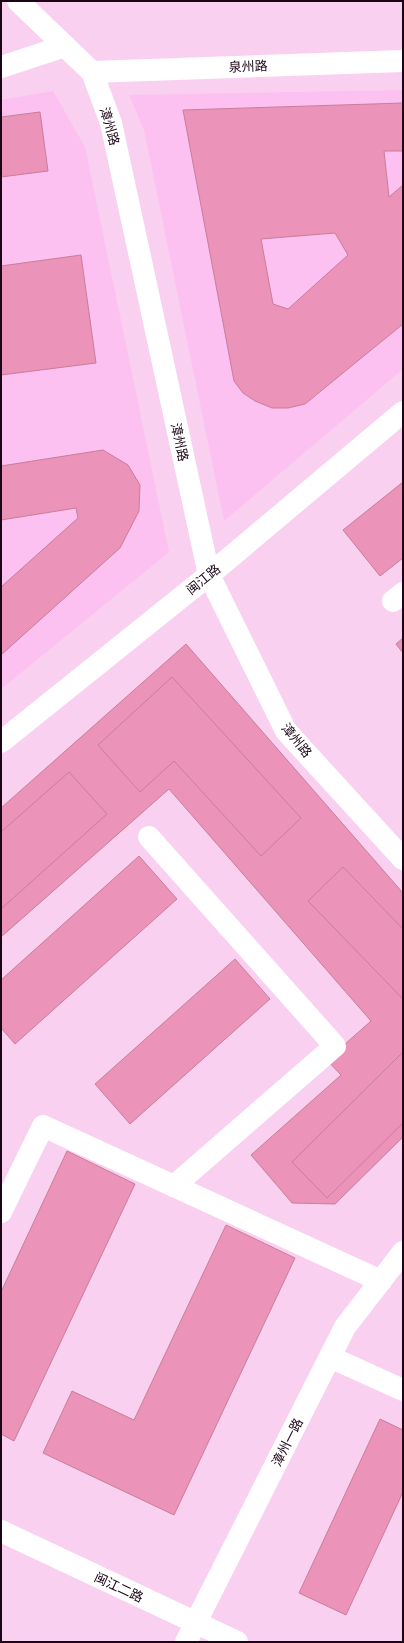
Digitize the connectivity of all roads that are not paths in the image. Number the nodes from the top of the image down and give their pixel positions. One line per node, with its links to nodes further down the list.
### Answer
1 (18, 1): 2 (street, 漳州路)
2 (65, 46): 4 (street); 5 (street, 漳州路)
3 (403, 60): 5 (street, 泉州路)
4 (1, 67)
5 (92, 72): 7 (street, 漳州路)
6 (403, 412): 7 (street, 闽江路)
7 (209, 575): 8 (street, 闽江路); 10 (street, 漳州路)
8 (1, 742)
9 (149, 837): 11 (street)
10 (403, 859)
11 (174, 1186): 12 (street); 14 (street)
12 (1, 1212)
13 (403, 1252): 14 (street, 漳州一路)
14 (381, 1281): 15 (street, 漳州一路)
15 (330, 1357): 16 (street); 18 (street, 漳州一路)
16 (403, 1390)
17 (1, 1531): 18 (street, 闽江二路)
18 (196, 1623): 19 (street, 漳州一路); 20 (street, 闽江二路)
19 (186, 1642)
20 (237, 1642)

